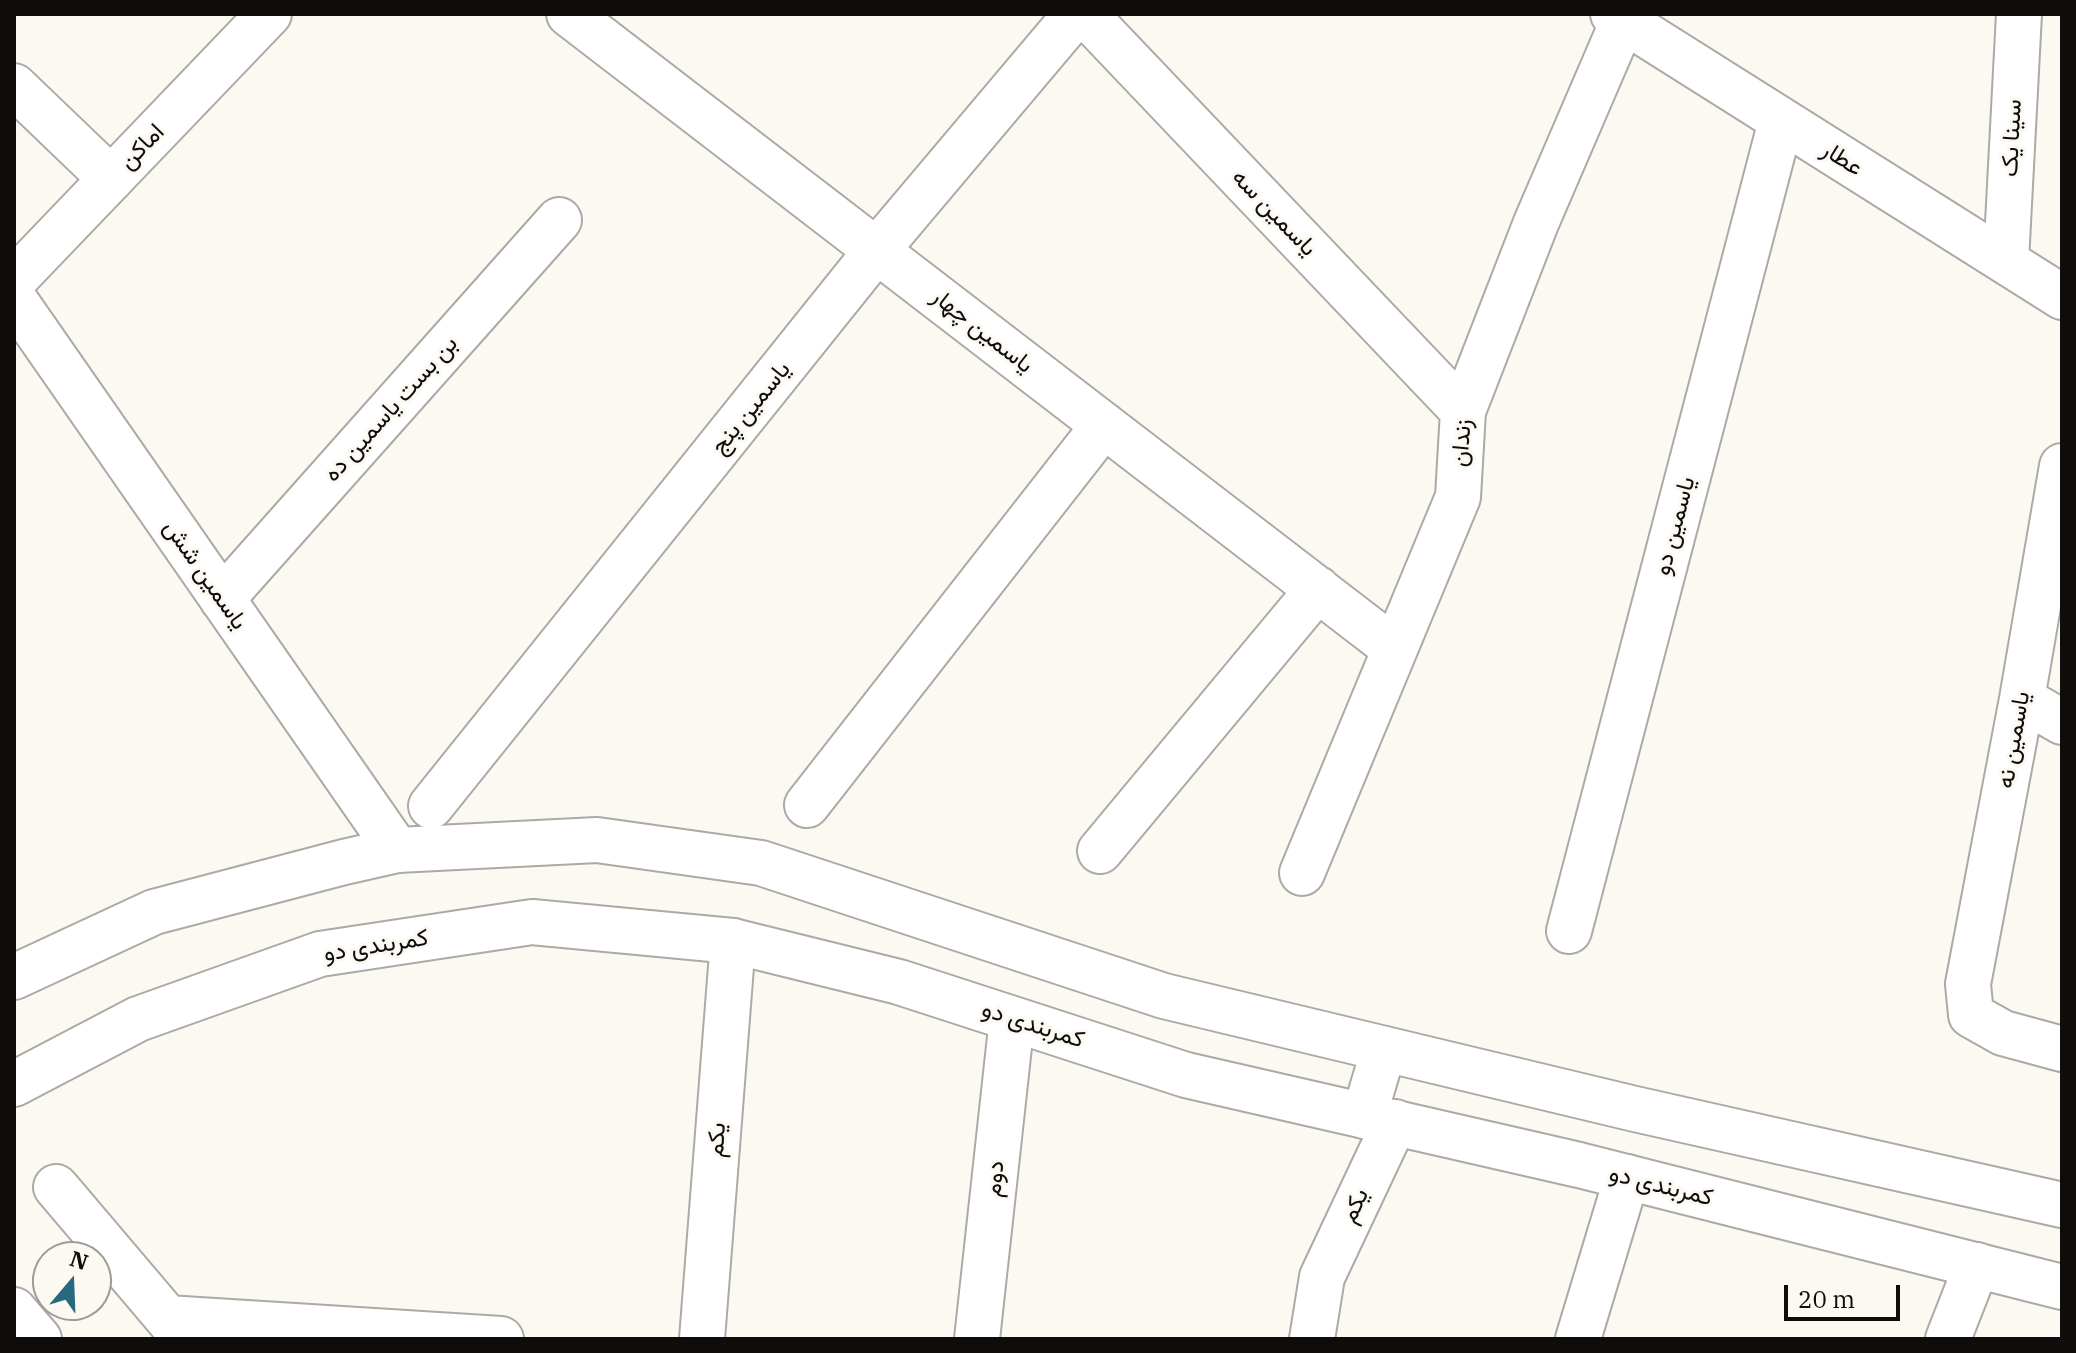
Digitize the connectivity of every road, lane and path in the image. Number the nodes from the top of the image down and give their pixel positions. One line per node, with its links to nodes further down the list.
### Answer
1 (269, 14): 9 (street, اماکن)
2 (569, 14): 11 (street, یاسمین چهار)
3 (1076, 14): 11 (street, یاسمین پنج)
4 (1085, 14): 16 (street, یاسمین سه)
5 (2019, 14): 12 (street, سینا یک)
6 (1620, 16): 8 (street, عطار); 16 (street, زندان)
7 (14, 86): 9 (street)
8 (1781, 121): 12 (street, عطار); 29 (street, یاسمین دو)
9 (111, 179): 13 (street, اماکن)
10 (559, 220): 20 (street, بن بست یاسمین ده)
11 (877, 250): 17 (street, یاسمین چهار); 25 (street, یاسمین پنج)
12 (2006, 261): 14 (street, عطار)
13 (14, 280)
14 (2062, 297)
15 (14, 299): 20 (street, یاسمین شش)
16 (1463, 411): 21 (street, زندان)
17 (1104, 425): 19 (street, یاسمین چهار); 24 (street)
18 (2062, 466): 22 (street, یاسمین نه)
19 (1318, 589): 21 (street, یاسمین چهار); 27 (street)
20 (222, 599): 26 (street, یاسمین شش)
21 (1395, 649): 28 (street, زندان)
22 (2022, 699): 23 (street); 34 (street, یاسمین نه)
23 (2062, 722)
24 (807, 805)
25 (431, 806)
26 (397, 850): 31 (street); 33 (street)
27 (1100, 851)
28 (1302, 873)
29 (1569, 931)
30 (733, 941): 32 (street, کمربندی دو); 35 (street, کمربندی دو); 46 (street, یکم)
31 (14, 977)
32 (1012, 1019): 36 (street, کمربندی دو); 47 (street, دوم)
33 (1384, 1049): 36 (street, یکم); 39 (street)
34 (2062, 1049)
35 (14, 1084)
36 (1379, 1119): 37 (street, کمربندی دو); 48 (street, یکم)
37 (1627, 1177): 40 (street, کمربندی دو); 49 (street)
38 (56, 1187): 43 (street)
39 (2062, 1205)
40 (1977, 1265): 41 (street, کمربندی دو); 50 (street)
41 (2062, 1287)
42 (14, 1310): 44 (street)
43 (176, 1328): 45 (street)
44 (39, 1339)
45 (501, 1339)
46 (702, 1339)
47 (977, 1339)
48 (1312, 1339)
49 (1578, 1339)
50 (1948, 1339)

